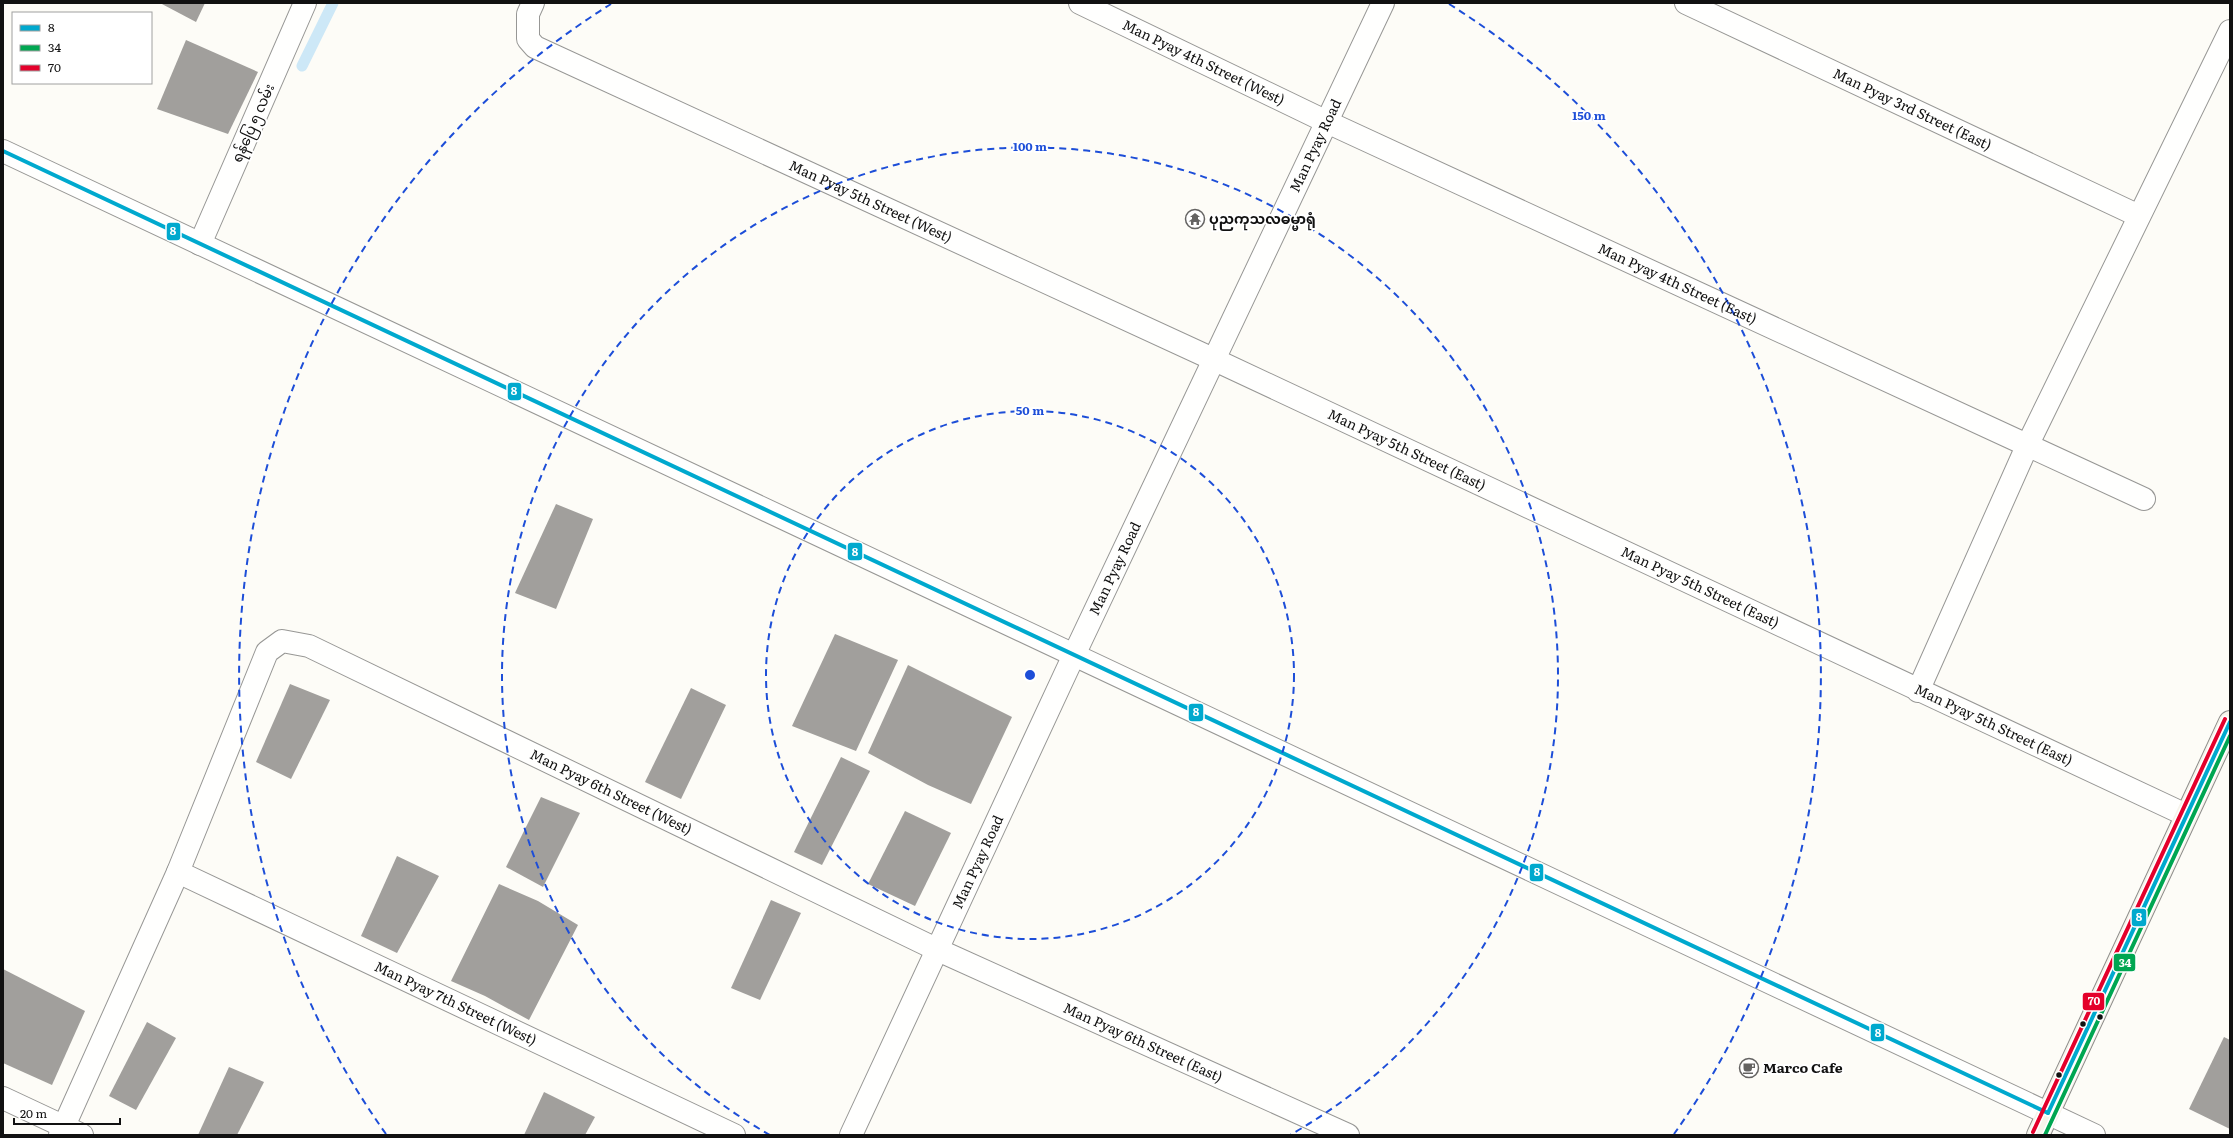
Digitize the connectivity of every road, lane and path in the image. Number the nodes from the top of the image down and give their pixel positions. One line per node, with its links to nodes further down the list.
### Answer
1 (305, 3): 10 (street, ရန်ပြေ ၅ လမ်း)
2 (533, 3): 11 (street, Man Pyay 5th Street (West))
3 (1080, 3): 7 (street, Man Pyay 4th Street (West))
4 (1383, 3): 7 (street, Man Pyay Road)
5 (1686, 3): 9 (street, Man Pyay 3rd Street (East))
6 (2230, 31): 9 (street)
7 (1328, 122): 11 (street, Man Pyay Road); 12 (street, Man Pyay 4th Street (East))
8 (3, 151): 10 (street)
9 (2139, 216): 12 (street)
10 (200, 244): 14 (street)
11 (1215, 360): 14 (street, Man Pyay Road); 15 (street, Man Pyay 5th Street (East))
12 (2028, 444): 13 (street, Man Pyay 4th Street (East)); 15 (street)
13 (2144, 499)
14 (1074, 655): 19 (street, Man Pyay Road); 21 (street)
15 (1918, 690): 17 (street, Man Pyay 5th Street (East))
16 (2230, 722): 17 (main road)
17 (2186, 816): 21 (main road)
18 (178, 872): 19 (street, Man Pyay 6th Street (West)); 22 (street); 23 (street, Man Pyay 7th Street (West))
19 (938, 950): 24 (street, Man Pyay Road); 25 (street, Man Pyay 6th Street (East))
20 (3, 1098): 22 (street)
21 (2048, 1113): 26 (main road); 27 (street)
22 (68, 1132)
23 (734, 1135)
24 (851, 1135)
25 (1348, 1135)
26 (2038, 1135)
27 (2094, 1135)

